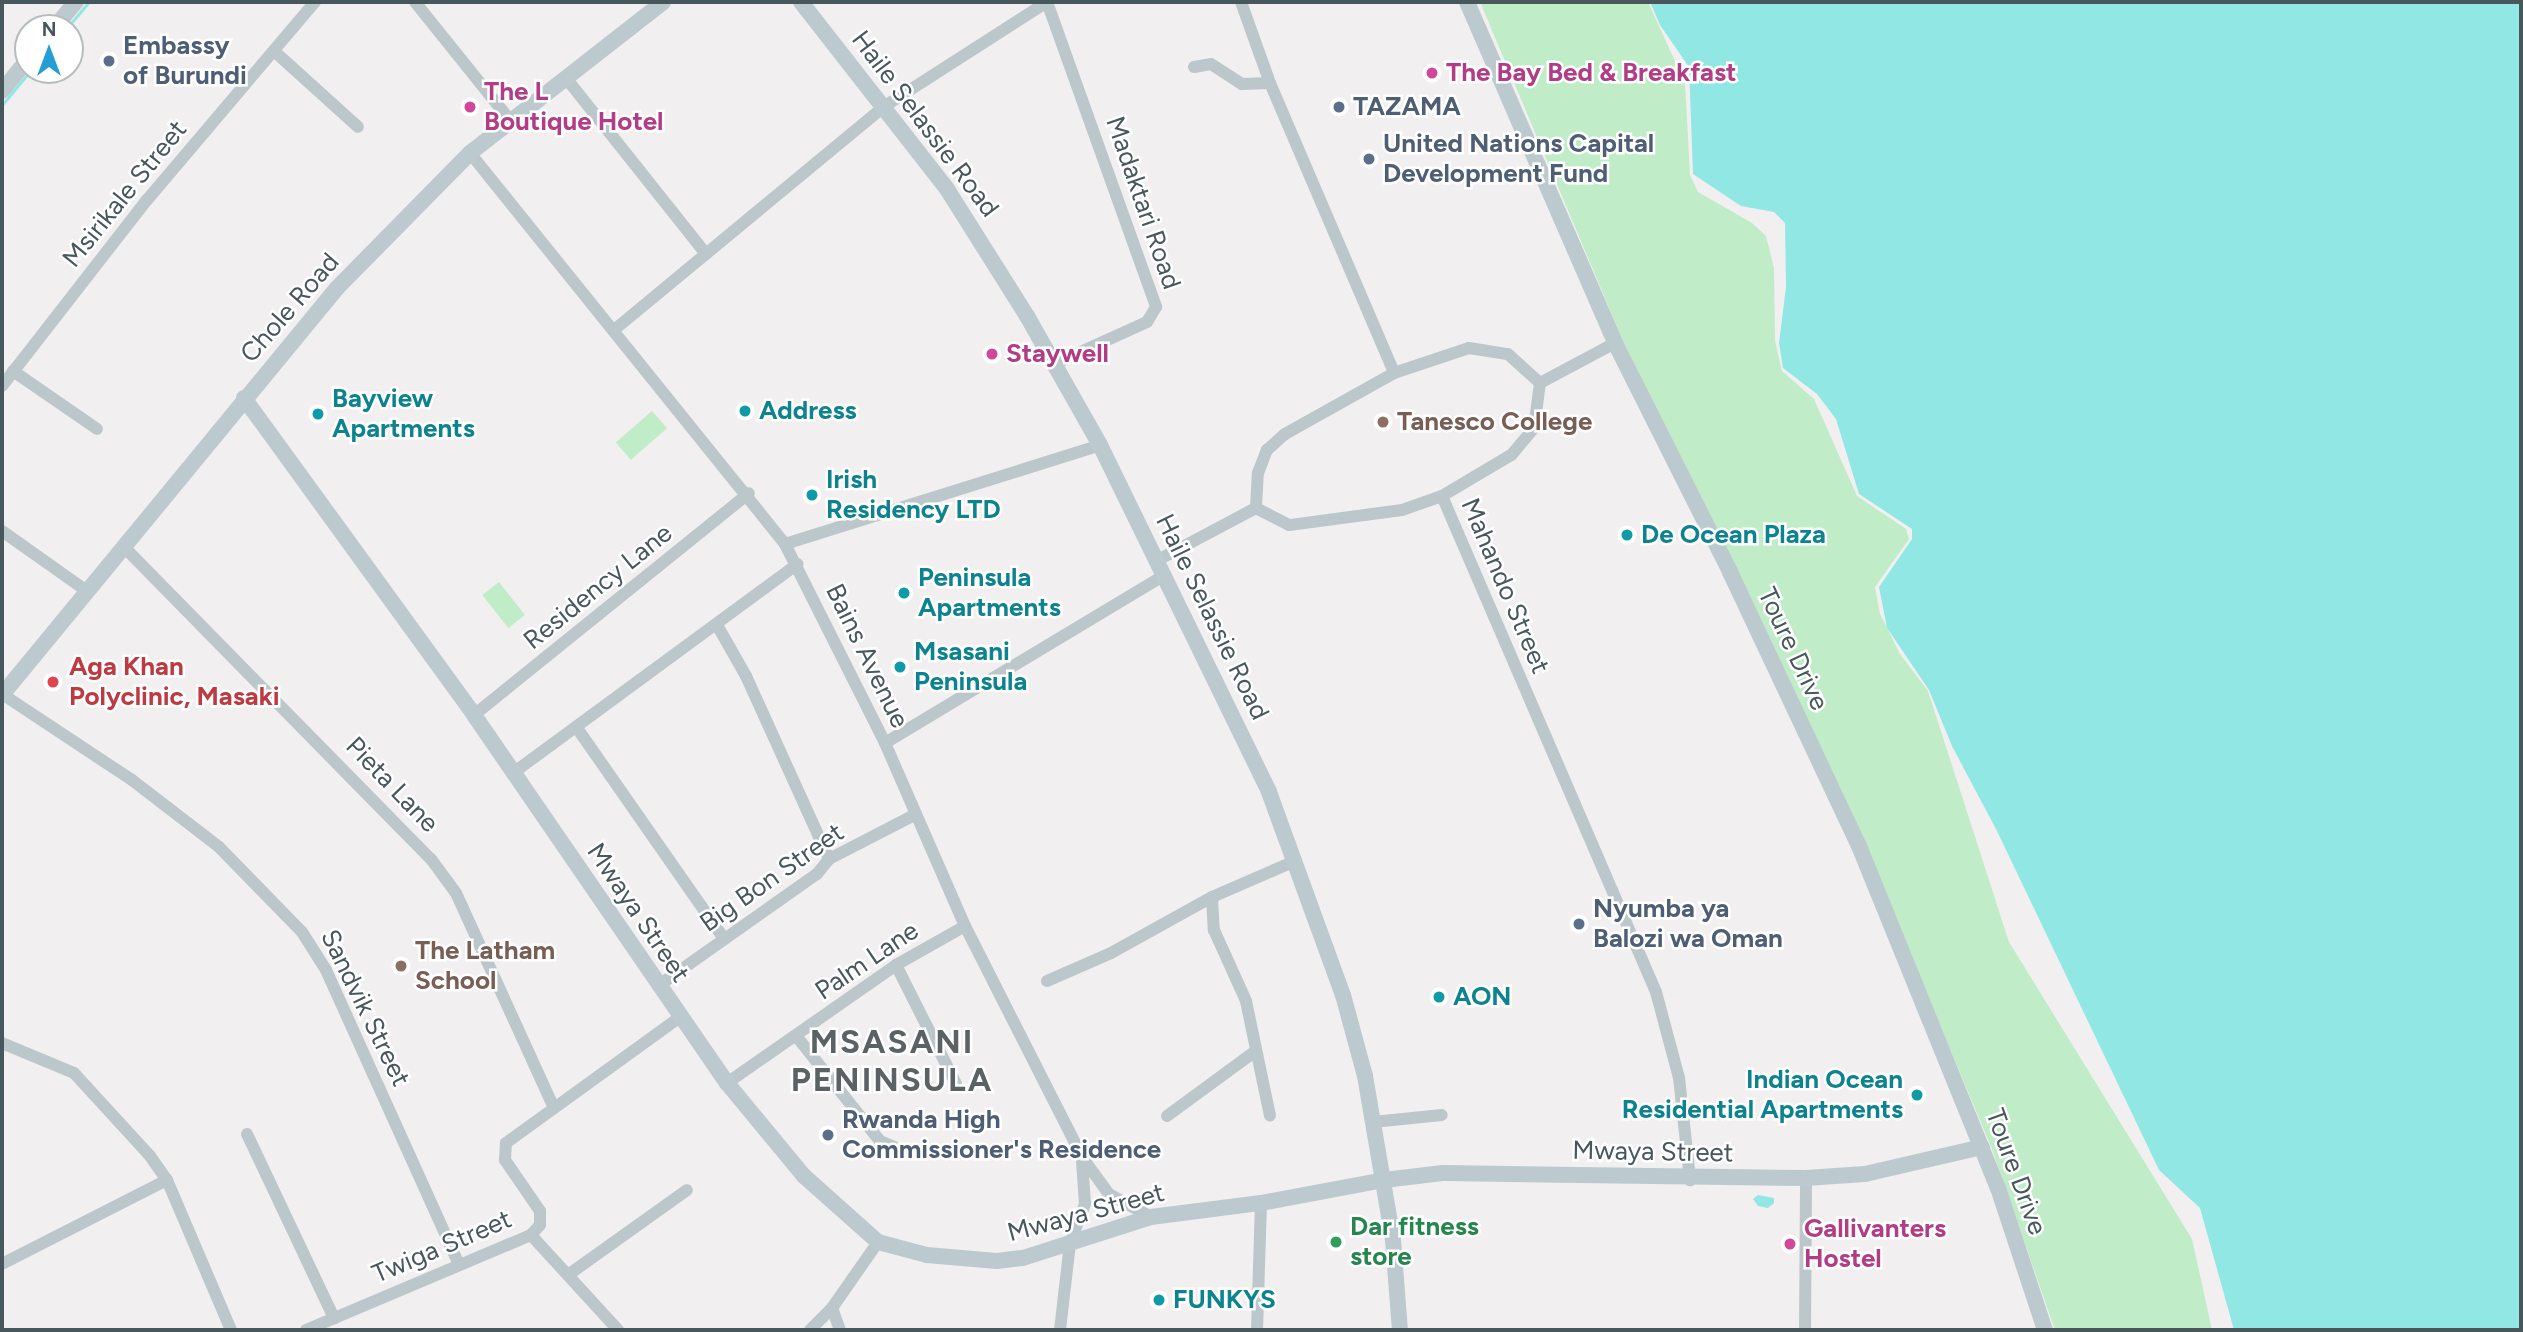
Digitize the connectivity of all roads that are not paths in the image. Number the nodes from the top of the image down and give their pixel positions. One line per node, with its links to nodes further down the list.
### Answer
1 (316, 2): 8 (street, Msirikale Street)
2 (415, 2): 15 (street)
3 (663, 2): 11 (street, Chole Road)
4 (801, 2): 14 (street, Haile Selassie Road)
5 (1047, 2): 14 (street); 21 (street, Madaktari Road)
6 (1241, 2): 12 (street)
7 (1466, 2): 20 (street, Toure Drive)
8 (274, 51): 16 (street); 22 (street, Msirikale Street)
9 (1194, 67): 12 (street)
10 (14, 76): 13 (street)
11 (566, 78): 15 (street, Chole Road); 18 (street)
12 (1270, 83): 23 (street)
13 (2, 91)
14 (885, 106): 18 (street); 21 (street, Haile Selassie Road)
15 (510, 120): 17 (street, Chole Road)
16 (358, 127)
17 (470, 153): 19 (street, Bains Avenue); 26 (street, Chole Road)
18 (706, 254): 19 (street)
19 (614, 330): 29 (street, Bains Avenue)
20 (1615, 343): 24 (street); 65 (street, Toure Drive)
21 (1054, 364): 28 (street, Haile Selassie Road)
22 (13, 370): 25 (street, Msirikale Street); 27 (street)
23 (1394, 373): 24 (street); 31 (street)
24 (1540, 383): 30 (street, Mahando Street)
25 (2, 386)
26 (244, 398): 34 (street, Chole Road); 40 (street, Mwaya Street)
27 (97, 429)
28 (1100, 445): 33 (street); 36 (street, Haile Selassie Road)
29 (749, 494): 33 (street, Bains Avenue); 40 (street, Residency Lane)
30 (1442, 496): 31 (street); 71 (street, Mahando Street)
31 (1256, 508): 36 (street)
32 (2, 531): 37 (street)
33 (785, 544): 35 (street, Bains Avenue)
34 (124, 547): 37 (street, Chole Road); 59 (street, Pieta Lane)
35 (797, 564): 38 (street); 42 (street, Bains Avenue)
36 (1162, 568): 42 (street); 46 (street, Haile Selassie Road)
37 (88, 593): 39 (street, Chole Road)
38 (717, 625): 41 (street); 45 (street)
39 (2, 694): 79 (street, Sandvik Street)
40 (474, 715): 43 (street, Mwaya Street)
41 (577, 728): 43 (street); 49 (street)
42 (885, 743): 44 (street, Bains Avenue)
43 (513, 773): 52 (street, Mwaya Street)
44 (915, 814): 45 (street, Big Bon Street); 48 (street, Bains Avenue)
45 (829, 859): 49 (street, Big Bon Street)
46 (1293, 862): 47 (street); 63 (street, Haile Selassie Road)
47 (1212, 897): 51 (street); 56 (street)
48 (965, 926): 50 (street, Palm Lane); 67 (street, Bains Avenue)
49 (724, 939): 52 (street, Big Bon Street)
50 (896, 965): 54 (street, Palm Lane); 58 (street)
51 (1047, 981)
52 (659, 986): 53 (street, Mwaya Street)
53 (680, 1017): 57 (street, Mwaya Street); 59 (street, Twiga Street)
54 (797, 1037): 57 (street, Palm Lane); 66 (street)
55 (2, 1043): 69 (street)
56 (1254, 1052): 61 (street); 62 (street)
57 (727, 1083): 76 (street, Mwaya Street)
58 (956, 1084)
59 (553, 1106): 75 (street, Twiga Street)
60 (1442, 1115): 63 (street)
61 (1167, 1116)
62 (1270, 1116)
63 (1373, 1122): 70 (street, Haile Selassie Road)
64 (247, 1134): 82 (street)
65 (1982, 1147): 68 (street, Mwaya Street); 92 (street, Toure Drive)
66 (910, 1154)
67 (1082, 1157): 74 (street, Bains Avenue); 77 (street)
68 (1806, 1178): 71 (street, Mwaya Street); 91 (street)
69 (167, 1180): 78 (street); 83 (street)
70 (1384, 1180): 71 (street, Mwaya Street); 73 (street, Mwaya Street); 90 (street, Haile Selassie Road)
71 (1690, 1180)
72 (687, 1189): 80 (street)
73 (1261, 1203): 74 (street, Mwaya Street); 89 (street)
74 (1152, 1217): 77 (street, Mwaya Street)
75 (531, 1235): 79 (street, Twiga Street); 80 (street)
76 (878, 1242): 77 (street, Mwaya Street); 81 (street)
77 (1070, 1242): 88 (street)
78 (2, 1264)
79 (459, 1264): 82 (street, Twiga Street)
80 (568, 1275): 85 (street)
81 (832, 1308): 86 (street); 87 (street)
82 (334, 1318): 84 (street, Twiga Street)
83 (231, 1330)
84 (306, 1330)
85 (618, 1330)
86 (810, 1330)
87 (840, 1330)
88 (1060, 1330)
89 (1257, 1330)
90 (1400, 1330)
91 (1805, 1330)
92 (2045, 1330)

